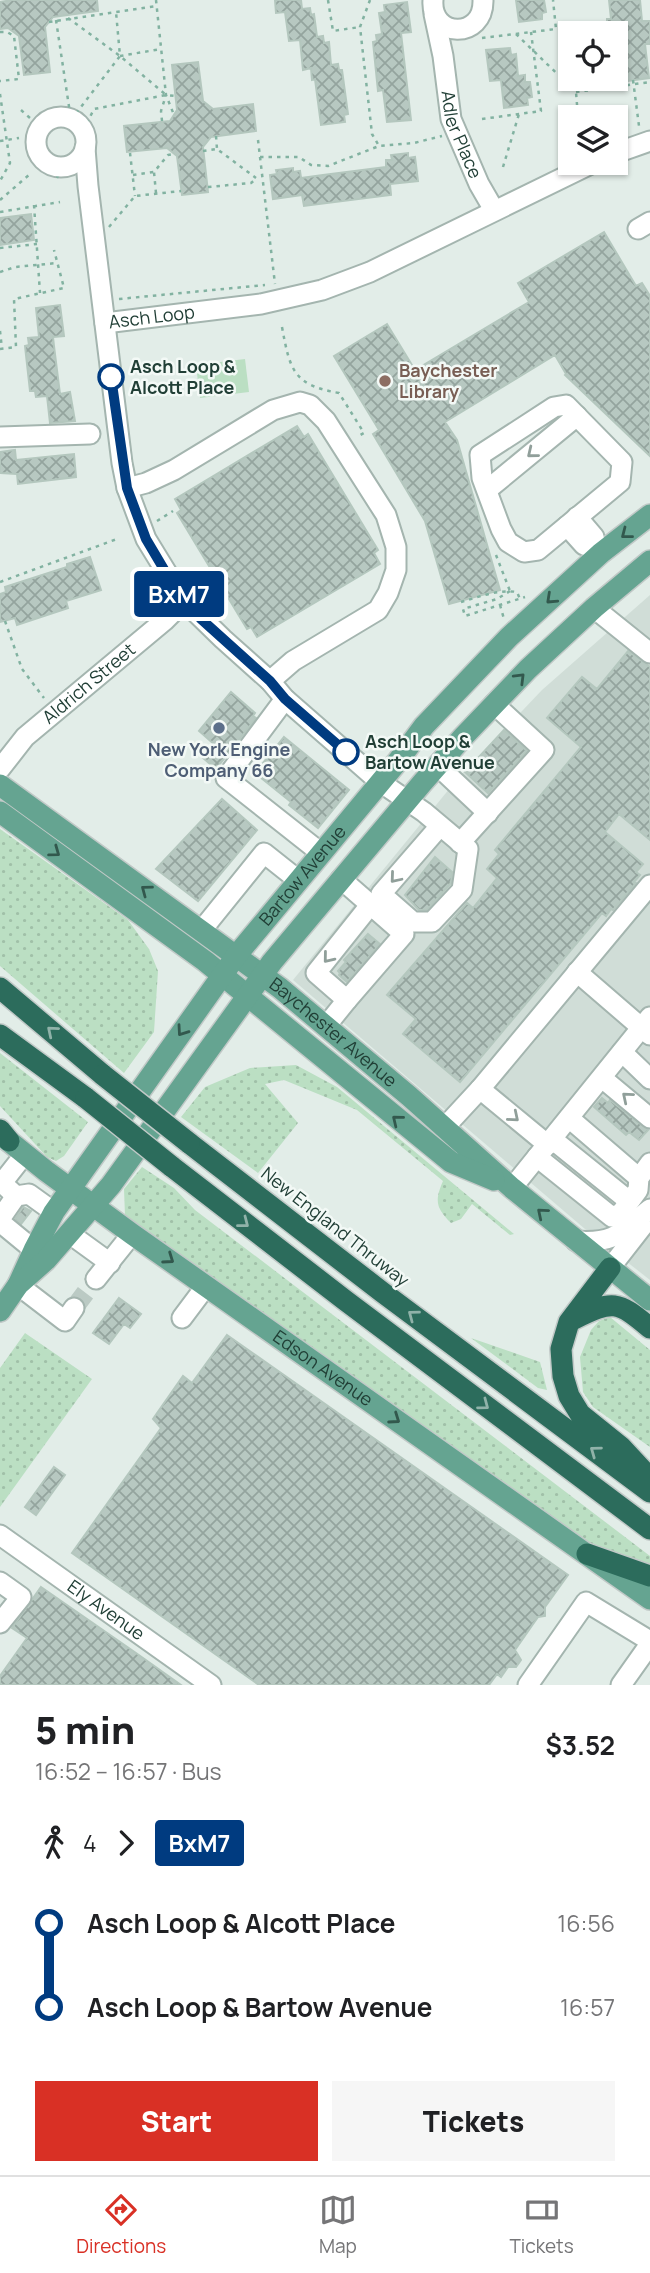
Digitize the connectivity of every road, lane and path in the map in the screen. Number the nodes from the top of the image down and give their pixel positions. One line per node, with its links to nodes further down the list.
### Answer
1 (156, 0): 6 (path)
2 (328, 0): 12 (path)
3 (370, 0): 12 (path)
4 (484, 0): 13 (street)
5 (553, 0): 15 (path)
6 (157, 6): 8 (path); 18 (path)
7 (433, 7): 13 (street, Adler Place); 21 (street, Adler Place)
8 (116, 12): 9 (path); 20 (path)
9 (68, 18): 10 (path); 20 (path)
10 (57, 20): 11 (path); 37 (path)
11 (49, 22)
12 (360, 27): 44 (path)
13 (462, 30): 21 (street)
14 (0, 32): 22 (path)
15 (531, 32): 16 (path); 19 (path)
16 (516, 34): 17 (path); 19 (path)
17 (481, 38)
18 (161, 49): 20 (path); 27 (path)
19 (535, 52): 25 (path); 31 (path)
20 (120, 56): 27 (path); 37 (path)
21 (443, 56): 36 (street, Adler Place)
22 (0, 81)
23 (633, 82): 24 (path); 25 (path); 43 (path)
24 (650, 82)
25 (576, 92): 29 (path)
26 (0, 94): 40 (path)
27 (166, 95): 28 (path); 32 (path); 34 (path); 37 (path)
28 (176, 96)
29 (577, 105)
30 (21, 110): 35 (path)
31 (519, 114): 33 (path); 53 (path)
32 (174, 116)
33 (482, 119)
34 (162, 121)
35 (41, 128): 37 (street); 54 (street)
36 (455, 132): 44 (path); 70 (street, Adler Place)
37 (80, 133): 54 (street); 62 (street)
38 (216, 136): 47 (path)
39 (19, 138): 40 (path)
40 (6, 140): 42 (path); 61 (path)
41 (258, 140): 52 (path)
42 (0, 141)
43 (645, 142): 46 (street)
44 (379, 146): 52 (path)
45 (167, 148): 51 (path)
46 (628, 148)
47 (218, 149): 48 (path); 60 (path)
48 (204, 151)
49 (130, 153): 57 (path)
50 (175, 154): 51 (path)
51 (168, 155): 55 (path)
52 (260, 157): 59 (path)
53 (503, 167)
54 (62, 171): 62 (street)
55 (154, 172): 57 (path); 65 (path)
56 (30, 174): 67 (path)
57 (133, 175): 66 (path)
58 (568, 175): 70 (street, Asch Loop)
59 (262, 177): 60 (path); 80 (path)
60 (256, 178): 63 (path)
61 (0, 181)
62 (88, 186): 81 (street)
63 (208, 187)
64 (181, 191): 65 (path)
65 (156, 193): 66 (path)
66 (135, 196): 72 (path)
67 (0, 200)
68 (60, 202): 69 (path)
69 (34, 205): 71 (path); 73 (path)
70 (494, 210): 81 (street, Asch Loop)
71 (0, 212)
72 (109, 227)
73 (37, 244): 74 (path); 77 (path)
74 (0, 248)
75 (54, 250): 76 (path)
76 (57, 263): 77 (path); 79 (path)
77 (38, 264): 78 (path); 79 (path)
78 (0, 272)
79 (40, 293): 84 (path)
80 (119, 299)
81 (105, 323): 89 (street, Asch Loop)
82 (282, 327): 88 (path)
83 (0, 331): 84 (path)
84 (1, 349)
85 (577, 416): 90 (street, one-way to 90); 90 (street); 94 (street)
86 (89, 434): 87 (street)
87 (0, 437)
88 (342, 446): 89 (street); 113 (street)
89 (127, 488): 106 (street, Asch Loop)
90 (487, 490): 95 (street)
91 (173, 511): 93 (path)
92 (650, 515): 97 (main road, Bartow Avenue, one-way to 97)
93 (157, 521)
94 (572, 521): 95 (street); 97 (street)
95 (501, 529): 101 (path)
96 (117, 539): 99 (path)
97 (599, 550): 100 (main road); 119 (main road, Bartow Avenue, one-way to 119)
98 (650, 561): 100 (main road, Bartow Avenue)
99 (0, 582)
100 (625, 582): 109 (main road, Bartow Avenue)
101 (510, 591): 102 (path); 104 (path); 105 (path)
102 (495, 593): 104 (path); 107 (path)
103 (529, 596): 105 (path)
104 (497, 599): 108 (path)
105 (520, 599): 108 (path)
106 (184, 601): 113 (street, Asch Loop); 118 (street, Aldrich Street)
107 (461, 602)
108 (500, 605): 111 (path)
109 (594, 608): 112 (street); 116 (main road, Bartow Avenue, one-way to 109)
110 (5, 621): 114 (path)
111 (506, 625)
112 (650, 653)
113 (270, 681): 115 (street, Asch Loop)
114 (44, 698)
115 (285, 699): 119 (street, Asch Loop); 126 (street)
116 (494, 704): 117 (main road, Bartow Avenue); 123 (street)
117 (438, 766): 121 (main road, Bartow Avenue); 123 (street)
118 (0, 769)
119 (380, 782): 121 (street, Asch Loop); 126 (main road, Bartow Avenue)
120 (0, 785): 131 (main road, Baychester Avenue, one-way to 120)
121 (407, 800): 124 (street, Asch Loop); 127 (main road, Bartow Avenue)
122 (0, 812): 134 (main road, one-way to 134)
123 (488, 813): 125 (street)
124 (440, 826): 125 (street, Asch Loop); 125 (street, one-way to 125)
125 (464, 846)
126 (321, 853): 128 (main road, Bartow Avenue)
127 (341, 879): 130 (street); 135 (main road, Bartow Avenue)
128 (298, 880): 131 (street); 132 (main road, Bartow Avenue)
129 (650, 885): 133 (street)
130 (371, 904): 138 (street, one-way to 138); 138 (street)
131 (201, 930): 132 (main road, Baychester Avenue)
132 (236, 956): 134 (main road, Bartow Avenue); 135 (main road, Baychester Avenue)
133 (576, 972): 140 (street); 145 (street)
134 (222, 975): 137 (main road); 153 (main road, Bartow Avenue, one-way to 153)
135 (262, 975): 137 (main road, Bartow Avenue); 139 (main road, Baychester Avenue)
136 (0, 988): 177 (highway, New England Thruway, one-way to 136, bridge)
137 (247, 996): 154 (main road, one-way to 137); 156 (main road, Bartow Avenue)
138 (347, 1000): 139 (street)
139 (326, 1026): 148 (main road, Baychester Avenue)
140 (647, 1026): 142 (street)
141 (0, 1035): 178 (highway, one-way to 178, bridge)
142 (622, 1052): 143 (street); 144 (street)
143 (602, 1077): 146 (street); 147 (street, one-way to 143)
144 (650, 1079)
145 (480, 1088): 148 (street); 150 (street, one-way to 150)
146 (569, 1118): 150 (street); 152 (street)
147 (650, 1118)
148 (444, 1128): 154 (main road, Baychester Avenue)
149 (8, 1140): 151 (main road, Edson Avenue); 155 (street)
150 (546, 1147): 152 (street); 154 (street)
151 (46, 1171): 153 (main road, Edson Avenue); 155 (street)
152 (644, 1171)
153 (70, 1188): 156 (main road, Edson Avenue); 158 (main road, Bartow Avenue)
154 (512, 1188): 163 (main road, Baychester Avenue, one-way to 154)
155 (23, 1195): 158 (street); 160 (street)
156 (94, 1205): 161 (main road, Bartow Avenue); 162 (main road, Edson Avenue)
157 (650, 1209): 163 (street)
158 (54, 1212): 164 (main road, Bartow Avenue)
159 (650, 1215): 166 (street)
160 (0, 1221): 164 (street)
161 (69, 1234): 165 (street); 168 (main road, Bartow Avenue)
162 (132, 1234): 165 (street); 169 (main road, Edson Avenue, one-way to 169)
163 (576, 1241): 166 (main road, Baychester Avenue)
164 (34, 1250): 168 (main road, Bartow Avenue)
165 (110, 1262): 167 (street)
166 (610, 1268): 170 (main road, Baychester Avenue); 174 (highway)
167 (96, 1279)
168 (18, 1285): 171 (street); 172 (main road, Bartow Avenue)
169 (206, 1286): 173 (street); 180 (main road, Edson Avenue, one-way to 180)
170 (650, 1300)
171 (74, 1308)
172 (0, 1311)
173 (182, 1318)
174 (569, 1322): 175 (highway); 176 (highway)
175 (650, 1328)
176 (650, 1478)
177 (650, 1492)
178 (650, 1529)
179 (0, 1535): 186 (street, Ely Avenue)
180 (587, 1554): 181 (highway); 183 (main road, Edson Avenue)
181 (650, 1576)
182 (0, 1582): 184 (street)
183 (650, 1599)
184 (0, 1623)
185 (650, 1643): 187 (street); 188 (street)
186 (211, 1685)
187 (528, 1685)
188 (621, 1685)

